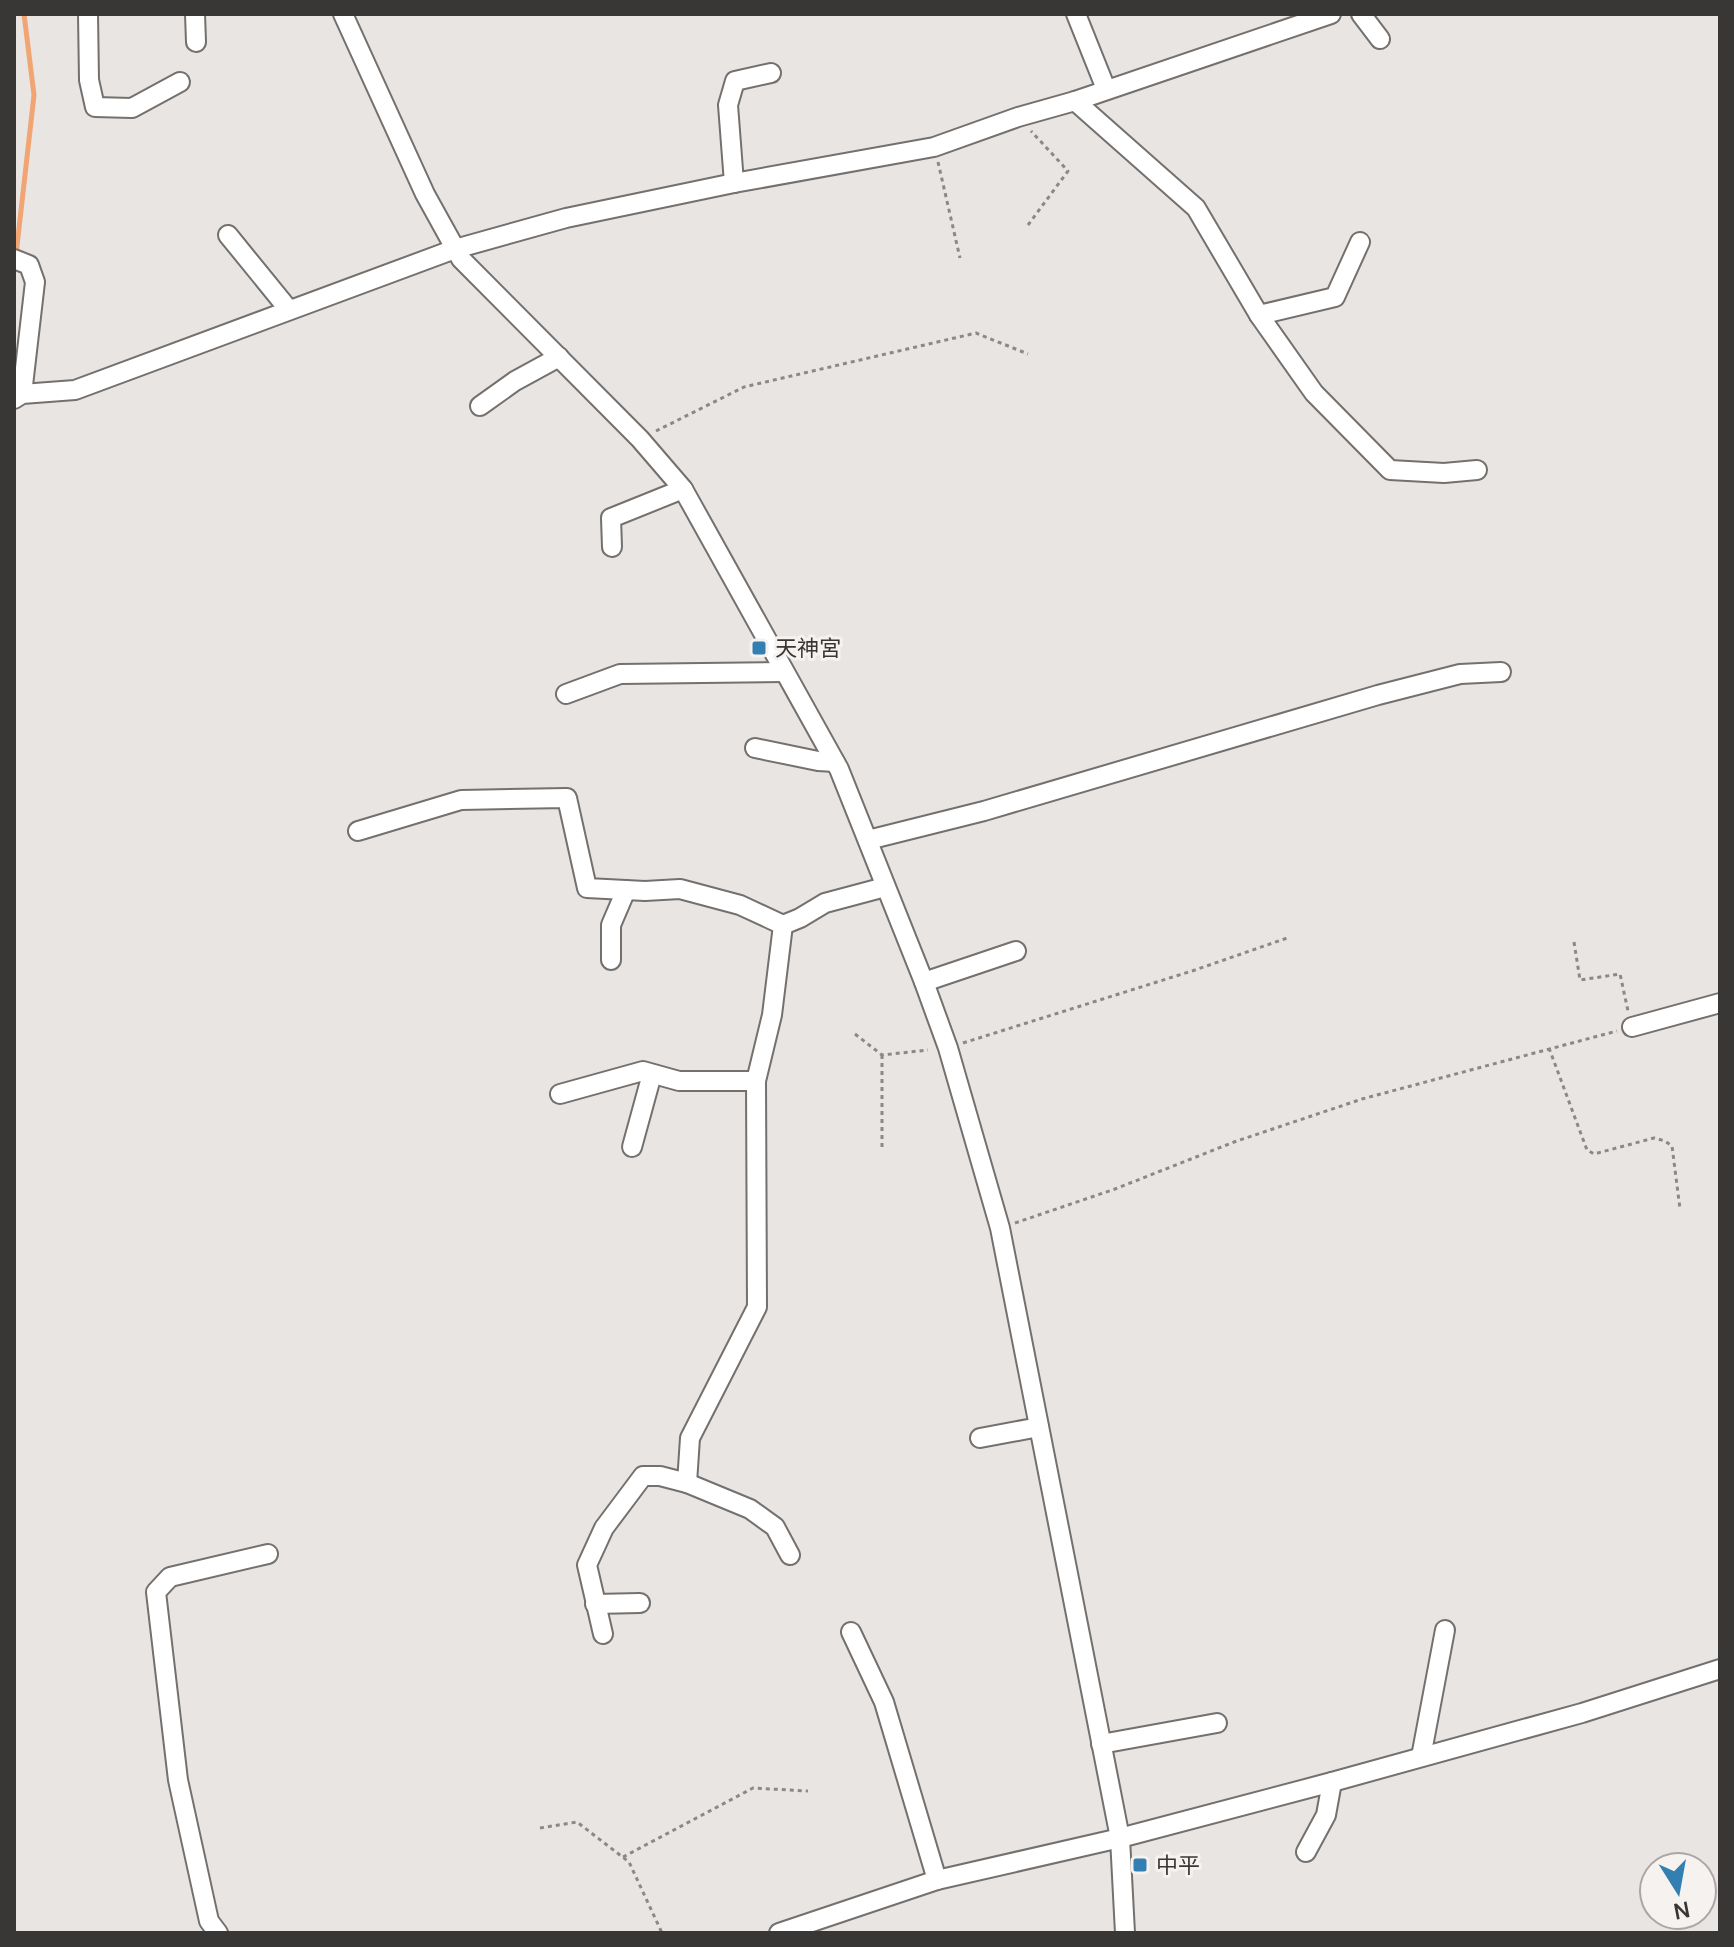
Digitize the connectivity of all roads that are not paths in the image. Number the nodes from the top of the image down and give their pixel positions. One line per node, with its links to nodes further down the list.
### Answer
1 (88, 14): 10 (street)
2 (195, 14): 8 (street)
3 (343, 14): 16 (street)
4 (1076, 14): 11 (street)
5 (1331, 14): 11 (street)
6 (1361, 14): 7 (street)
7 (1380, 39)
8 (196, 42)
9 (771, 73): 13 (street)
10 (180, 82)
11 (1106, 89): 12 (street)
12 (1075, 101): 13 (street); 19 (street)
13 (734, 183): 16 (street)
14 (228, 235): 18 (street)
15 (1360, 242): 19 (street)
16 (455, 249): 18 (street); 20 (street)
17 (14, 259): 21 (street)
18 (289, 310): 21 (street)
19 (1259, 315): 23 (street)
20 (559, 357): 22 (street); 24 (street)
21 (18, 396)
22 (480, 406)
23 (1477, 470)
24 (683, 489): 25 (street); 26 (street)
25 (612, 547)
26 (784, 672): 28 (street); 30 (street)
27 (1501, 672): 32 (street)
28 (566, 694)
29 (755, 748): 30 (street)
30 (835, 762): 32 (street)
31 (358, 831): 34 (street)
32 (868, 840): 33 (street)
33 (885, 887): 35 (street); 38 (street)
34 (626, 890): 35 (street); 37 (street)
35 (783, 925): 42 (street)
36 (1016, 951): 38 (street)
37 (611, 960)
38 (924, 982): 45 (street)
39 (1720, 1003): 40 (street)
40 (1632, 1027)
41 (652, 1074): 42 (street); 43 (street); 44 (street)
42 (756, 1081): 47 (street)
43 (560, 1094)
44 (632, 1147)
45 (1039, 1427): 46 (street); 57 (street)
46 (980, 1438)
47 (687, 1483): 49 (street); 51 (street)
48 (268, 1554): 63 (street)
49 (790, 1555)
50 (640, 1603): 51 (street)
51 (595, 1604): 54 (street)
52 (1445, 1630): 58 (street)
53 (851, 1632): 62 (street)
54 (603, 1634)
55 (1720, 1669): 58 (street)
56 (1217, 1723): 57 (street)
57 (1101, 1744): 60 (street)
58 (1421, 1757): 59 (street)
59 (1332, 1782): 60 (street); 61 (street)
60 (1120, 1838): 62 (street); 65 (street)
61 (1306, 1852)
62 (937, 1880): 64 (street)
63 (218, 1933)
64 (779, 1933)
65 (1125, 1933)

